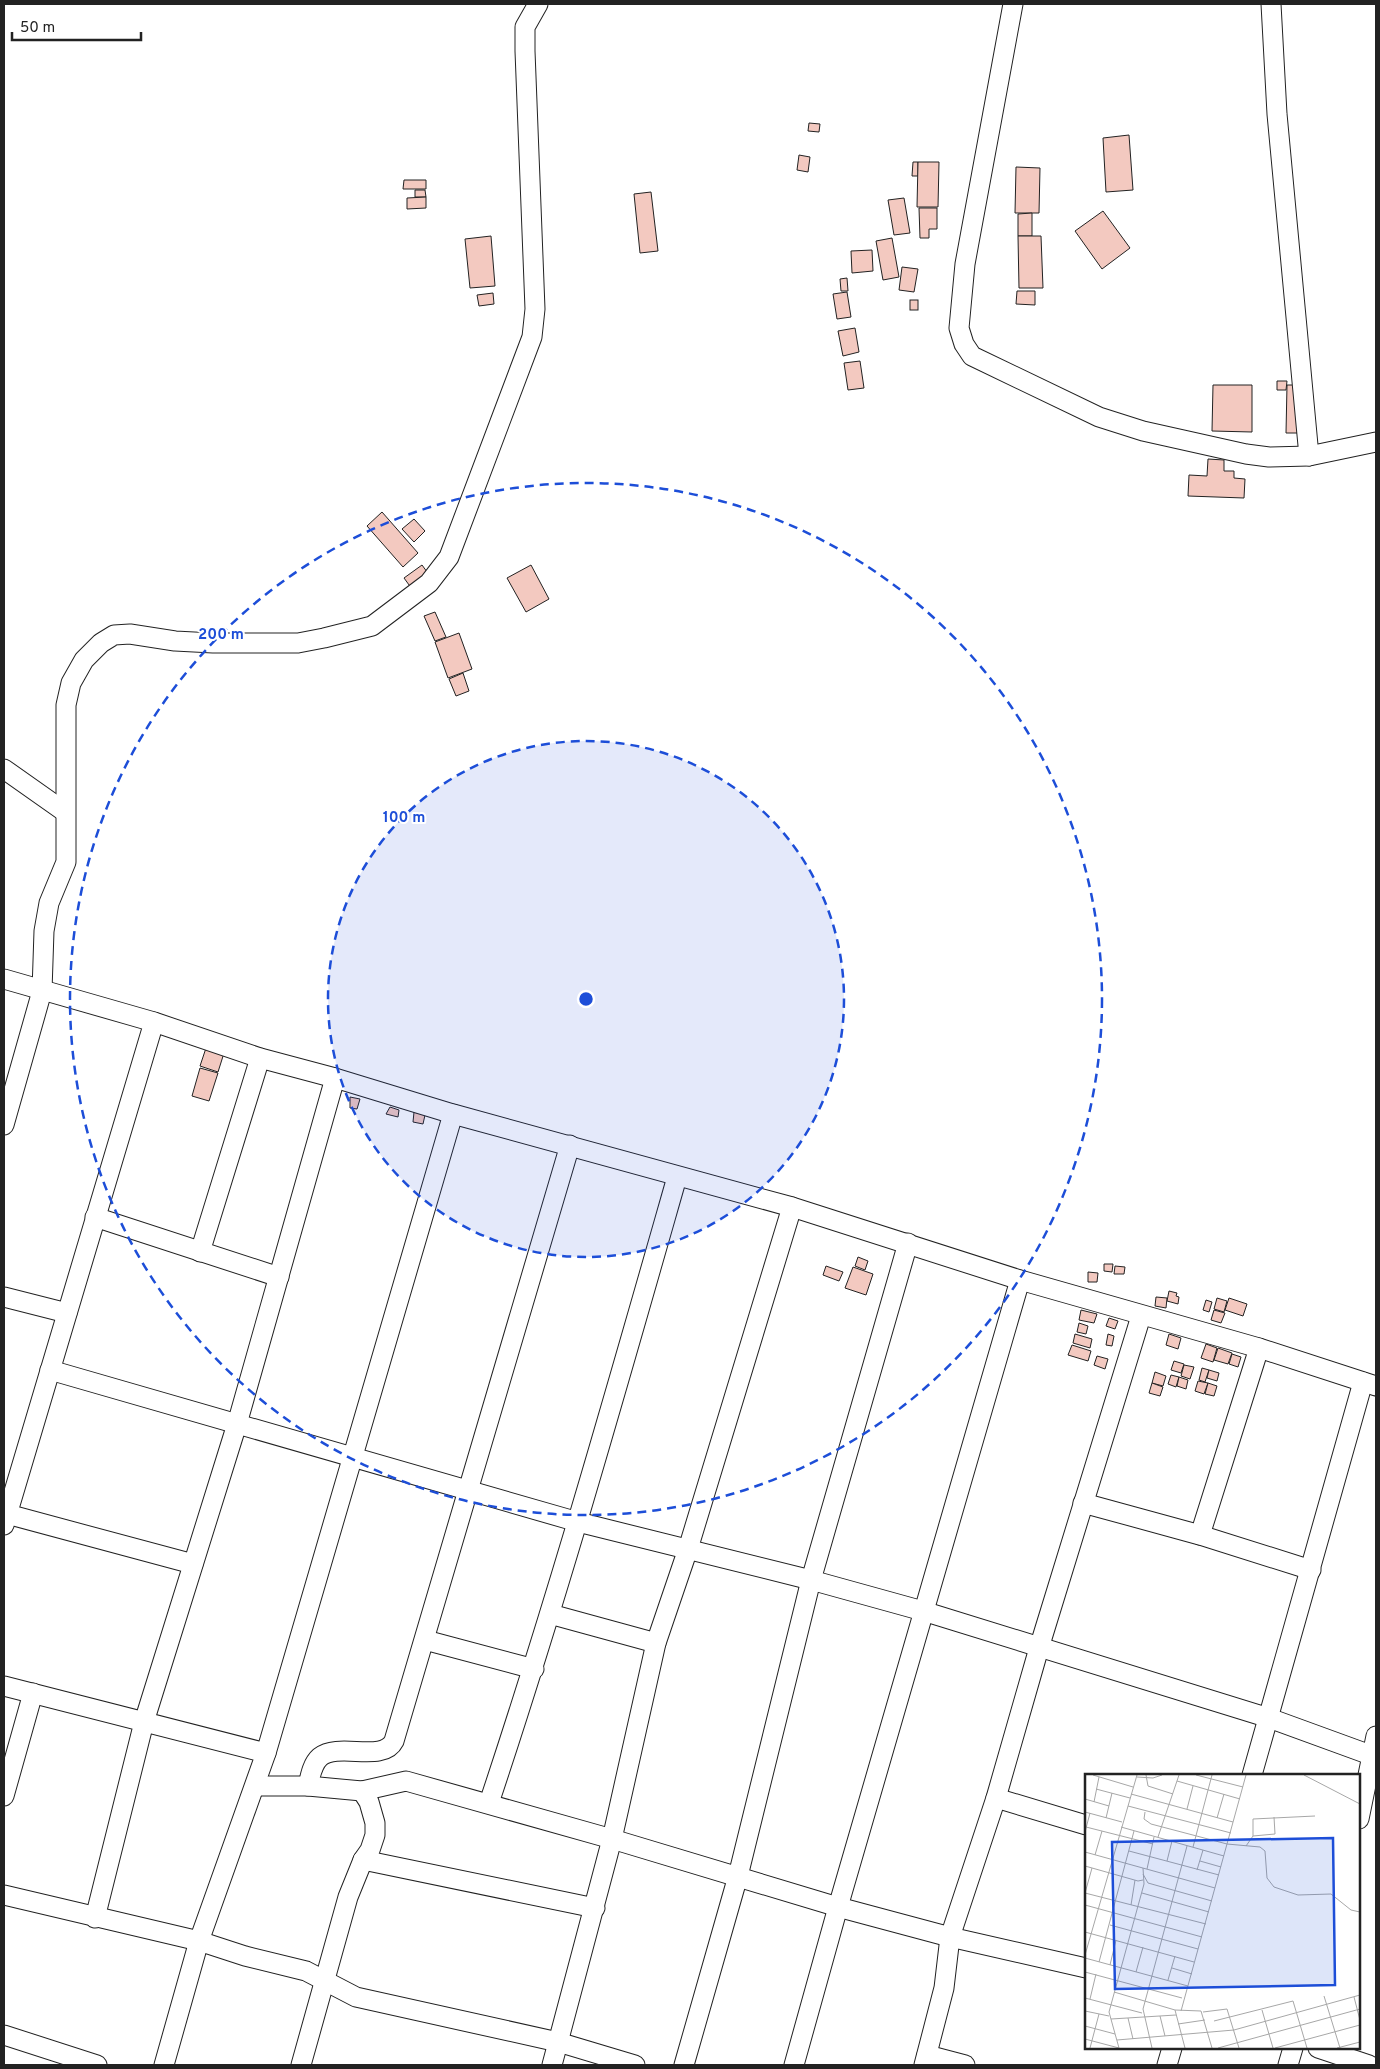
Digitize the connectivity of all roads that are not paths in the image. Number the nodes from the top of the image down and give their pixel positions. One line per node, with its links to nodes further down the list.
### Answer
1 (538, 4): 7 (street)
2 (1013, 4): 5 (street)
3 (1271, 4): 5 (street)
4 (1376, 442): 5 (street)
5 (1309, 456)
6 (4, 768): 7 (street)
7 (65, 812): 9 (street)
8 (4, 979): 9 (street)
9 (42, 992): 10 (street); 14 (street)
10 (154, 1022): 11 (street); 18 (street)
11 (260, 1058): 12 (street); 20 (street)
12 (335, 1078): 13 (street); 21 (street)
13 (453, 1114): 15 (street); 30 (street)
14 (4, 1125)
15 (570, 1145): 16 (street); 31 (street)
16 (677, 1177): 17 (street); 34 (street)
17 (792, 1207): 19 (street); 36 (street)
18 (95, 1218): 20 (street); 24 (street)
19 (908, 1244): 22 (street); 39 (street)
20 (200, 1252): 21 (street)
21 (279, 1277): 29 (street)
22 (1020, 1280): 25 (street); 40 (street)
23 (4, 1297): 24 (street)
24 (67, 1313): 27 (street)
25 (1141, 1316): 26 (street); 32 (street)
26 (1259, 1348): 28 (street); 35 (street)
27 (50, 1370): 29 (street); 33 (street)
28 (1370, 1384): 38 (street)
29 (237, 1424): 30 (street); 37 (street)
30 (352, 1457): 31 (street); 51 (street)
31 (469, 1491): 34 (street); 42 (street)
32 (1083, 1503): 35 (street); 44 (street)
33 (5, 1520): 37 (street)
34 (578, 1522): 36 (street); 41 (street)
35 (1200, 1535): 38 (street)
36 (688, 1549): 39 (street); 43 (street)
37 (193, 1564): 49 (street)
38 (1310, 1570): 48 (street)
39 (811, 1580): 40 (street); 64 (street)
40 (923, 1611): 44 (street); 66 (street)
41 (550, 1614): 43 (street); 45 (street)
42 (425, 1640): 45 (street); 55 (street)
43 (656, 1643): 62 (street)
44 (1038, 1648): 48 (street); 58 (street)
45 (534, 1669): 59 (street)
46 (4, 1686): 47 (street)
47 (33, 1693): 49 (street); 57 (street)
48 (1269, 1718): 52 (street); 53 (street)
49 (144, 1722): 51 (street); 68 (street)
50 (1376, 1736): 52 (street)
51 (266, 1753): 54 (street)
52 (1374, 1757): 60 (street)
53 (1252, 1774)
54 (255, 1786): 55 (street); 70 (street)
55 (308, 1786): 56 (street)
56 (362, 1791): 59 (street); 63 (street)
57 (4, 1796)
58 (996, 1798): 61 (street); 69 (street)
59 (489, 1804): 62 (street)
60 (1360, 1815)
61 (1085, 1824)
62 (612, 1839): 64 (street); 67 (street)
63 (363, 1860): 67 (street); 72 (street)
64 (738, 1876): 66 (street); 84 (street)
65 (4, 1895): 68 (street)
66 (838, 1907): 69 (street); 85 (street)
67 (595, 1908): 74 (street)
68 (96, 1918): 70 (street)
69 (950, 1937): 71 (street); 78 (street)
70 (199, 1941): 72 (street); 80 (street)
71 (1085, 1968)
72 (324, 1980): 74 (street); 81 (street)
73 (4, 2035): 79 (street)
74 (558, 2042): 82 (street); 83 (street)
75 (1172, 2049): 87 (street)
76 (1293, 2049): 88 (street)
77 (1321, 2049): 89 (street)
78 (925, 2060): 86 (street)
79 (97, 2065)
80 (164, 2065)
81 (301, 2065)
82 (552, 2065)
83 (635, 2065)
84 (684, 2065)
85 (794, 2065)
86 (966, 2065)
87 (1167, 2065)
88 (1288, 2065)
89 (1368, 2065)

